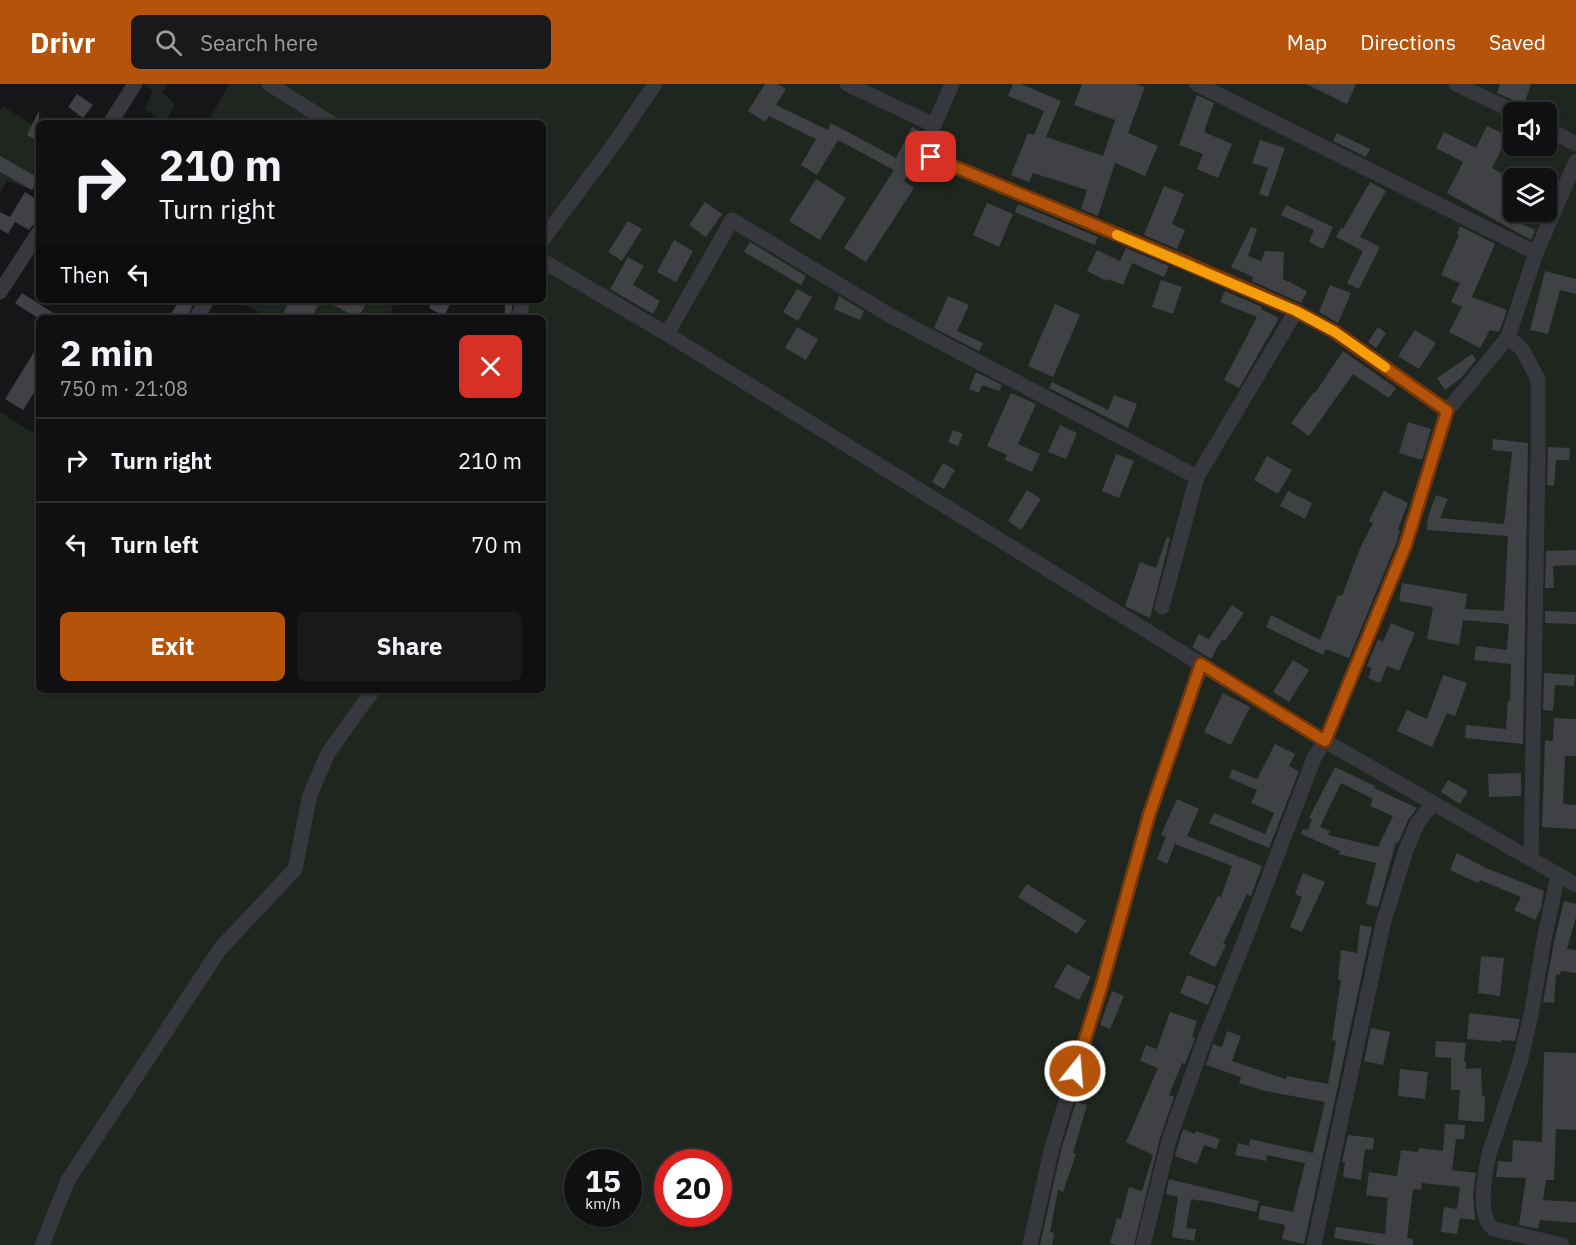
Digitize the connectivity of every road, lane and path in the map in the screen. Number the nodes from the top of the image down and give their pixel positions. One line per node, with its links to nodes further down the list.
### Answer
1 (135, 84): 9 (street)
2 (269, 84): 10 (street)
3 (656, 84): 15 (street)
4 (847, 84): 11 (street)
5 (952, 84): 11 (street)
6 (1197, 84): 17 (street)
7 (1456, 84): 8 (street)
8 (1503, 106)
9 (112, 120)
10 (321, 120)
11 (934, 125): 20 (street)
12 (1557, 134): 13 (street)
13 (1576, 144)
14 (1576, 161): 17 (street)
15 (546, 235)
16 (36, 237): 19 (street)
17 (1536, 253): 22 (street)
18 (546, 263): 21 (street)
19 (0, 292)
20 (1296, 311): 23 (street); 24 (street)
21 (667, 334): 24 (street); 26 (street)
22 (1508, 337): 23 (street); 30 (street)
23 (1447, 411): 28 (street)
24 (1197, 477): 25 (street)
25 (1162, 607)
26 (1201, 664): 28 (street); 34 (street)
27 (371, 693): 33 (street)
28 (1325, 741): 29 (street); 35 (street)
29 (1432, 804): 30 (street); 36 (street)
30 (1531, 859): 31 (street)
31 (1558, 874): 32 (street); 37 (street)
32 (1576, 885)
33 (42, 1245)
34 (1030, 1245)
35 (1143, 1245)
36 (1314, 1245)
37 (1562, 1245)

